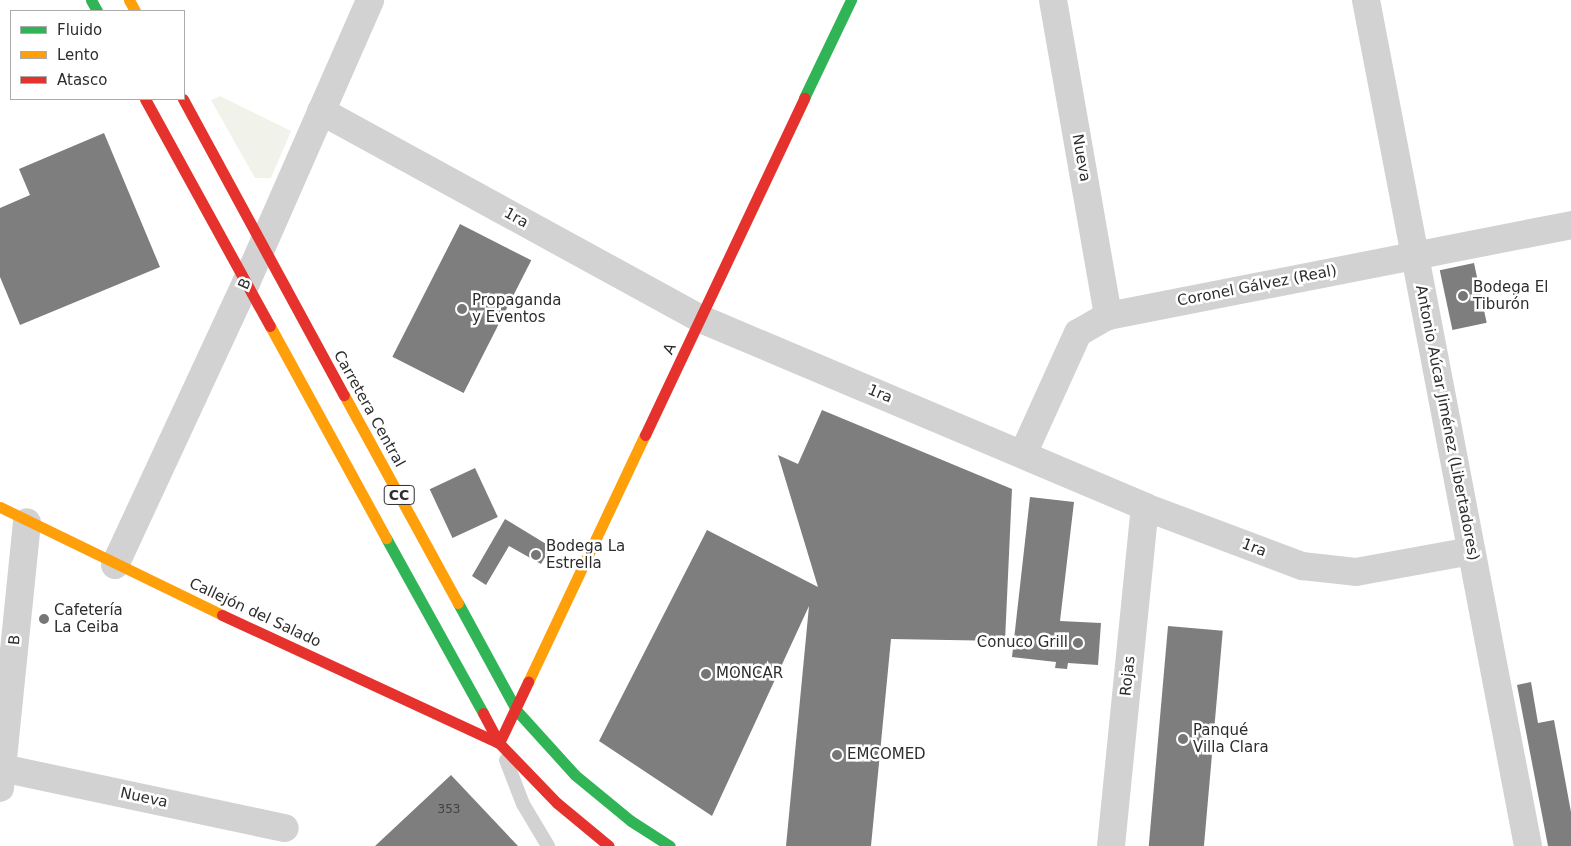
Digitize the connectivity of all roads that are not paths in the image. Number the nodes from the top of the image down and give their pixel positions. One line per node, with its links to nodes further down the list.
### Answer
1 (370, 0): 7 (street, B)
2 (851, 0): 13 (main road, A)
3 (1053, 0): 12 (street, Nueva)
4 (1366, 0): 10 (street, Antonio Aúcar Jiménez (Libertadores))
5 (146, 100): 11 (main road, CC)
6 (184, 100): 9 (main road, Carretera Central / CC)
7 (321, 111): 9 (street, B); 13 (street, 1ra)
8 (1571, 225): 10 (street, Coronel Gálvez (Real))
9 (262, 244): 11 (street, B); 20 (main road, Carretera Central / CC)
10 (1415, 255): 12 (street, Coronel Gálvez (Real)); 18 (street, Antonio Aúcar Jiménez (Libertadores))
11 (246, 283): 19 (street, B); 21 (main road, CC)
12 (1108, 316): 14 (street, Coronel Gálvez (Real))
13 (701, 319): 14 (street, 1ra); 20 (main road, A)
14 (1022, 454): 16 (street, 1ra)
15 (0, 507): 17 (main road, Callejón del Salado)
16 (1145, 507): 18 (street, 1ra); 27 (street, Rojas)
17 (27, 522): 19 (main road, Callejón del Salado); 22 (street, B)
18 (1471, 550): 28 (street, Antonio Aúcar Jiménez (Libertadores))
19 (115, 565): 21 (main road, Callejón del Salado)
20 (516, 711): 21 (main road, A); 26 (main road, Carretera Central / CC)
21 (499, 743): 24 (lane); 25 (main road, CC)
22 (1, 778): 23 (street, Nueva)
23 (285, 828)
24 (548, 846)
25 (609, 846)
26 (670, 846)
27 (1111, 846)
28 (1528, 846)

